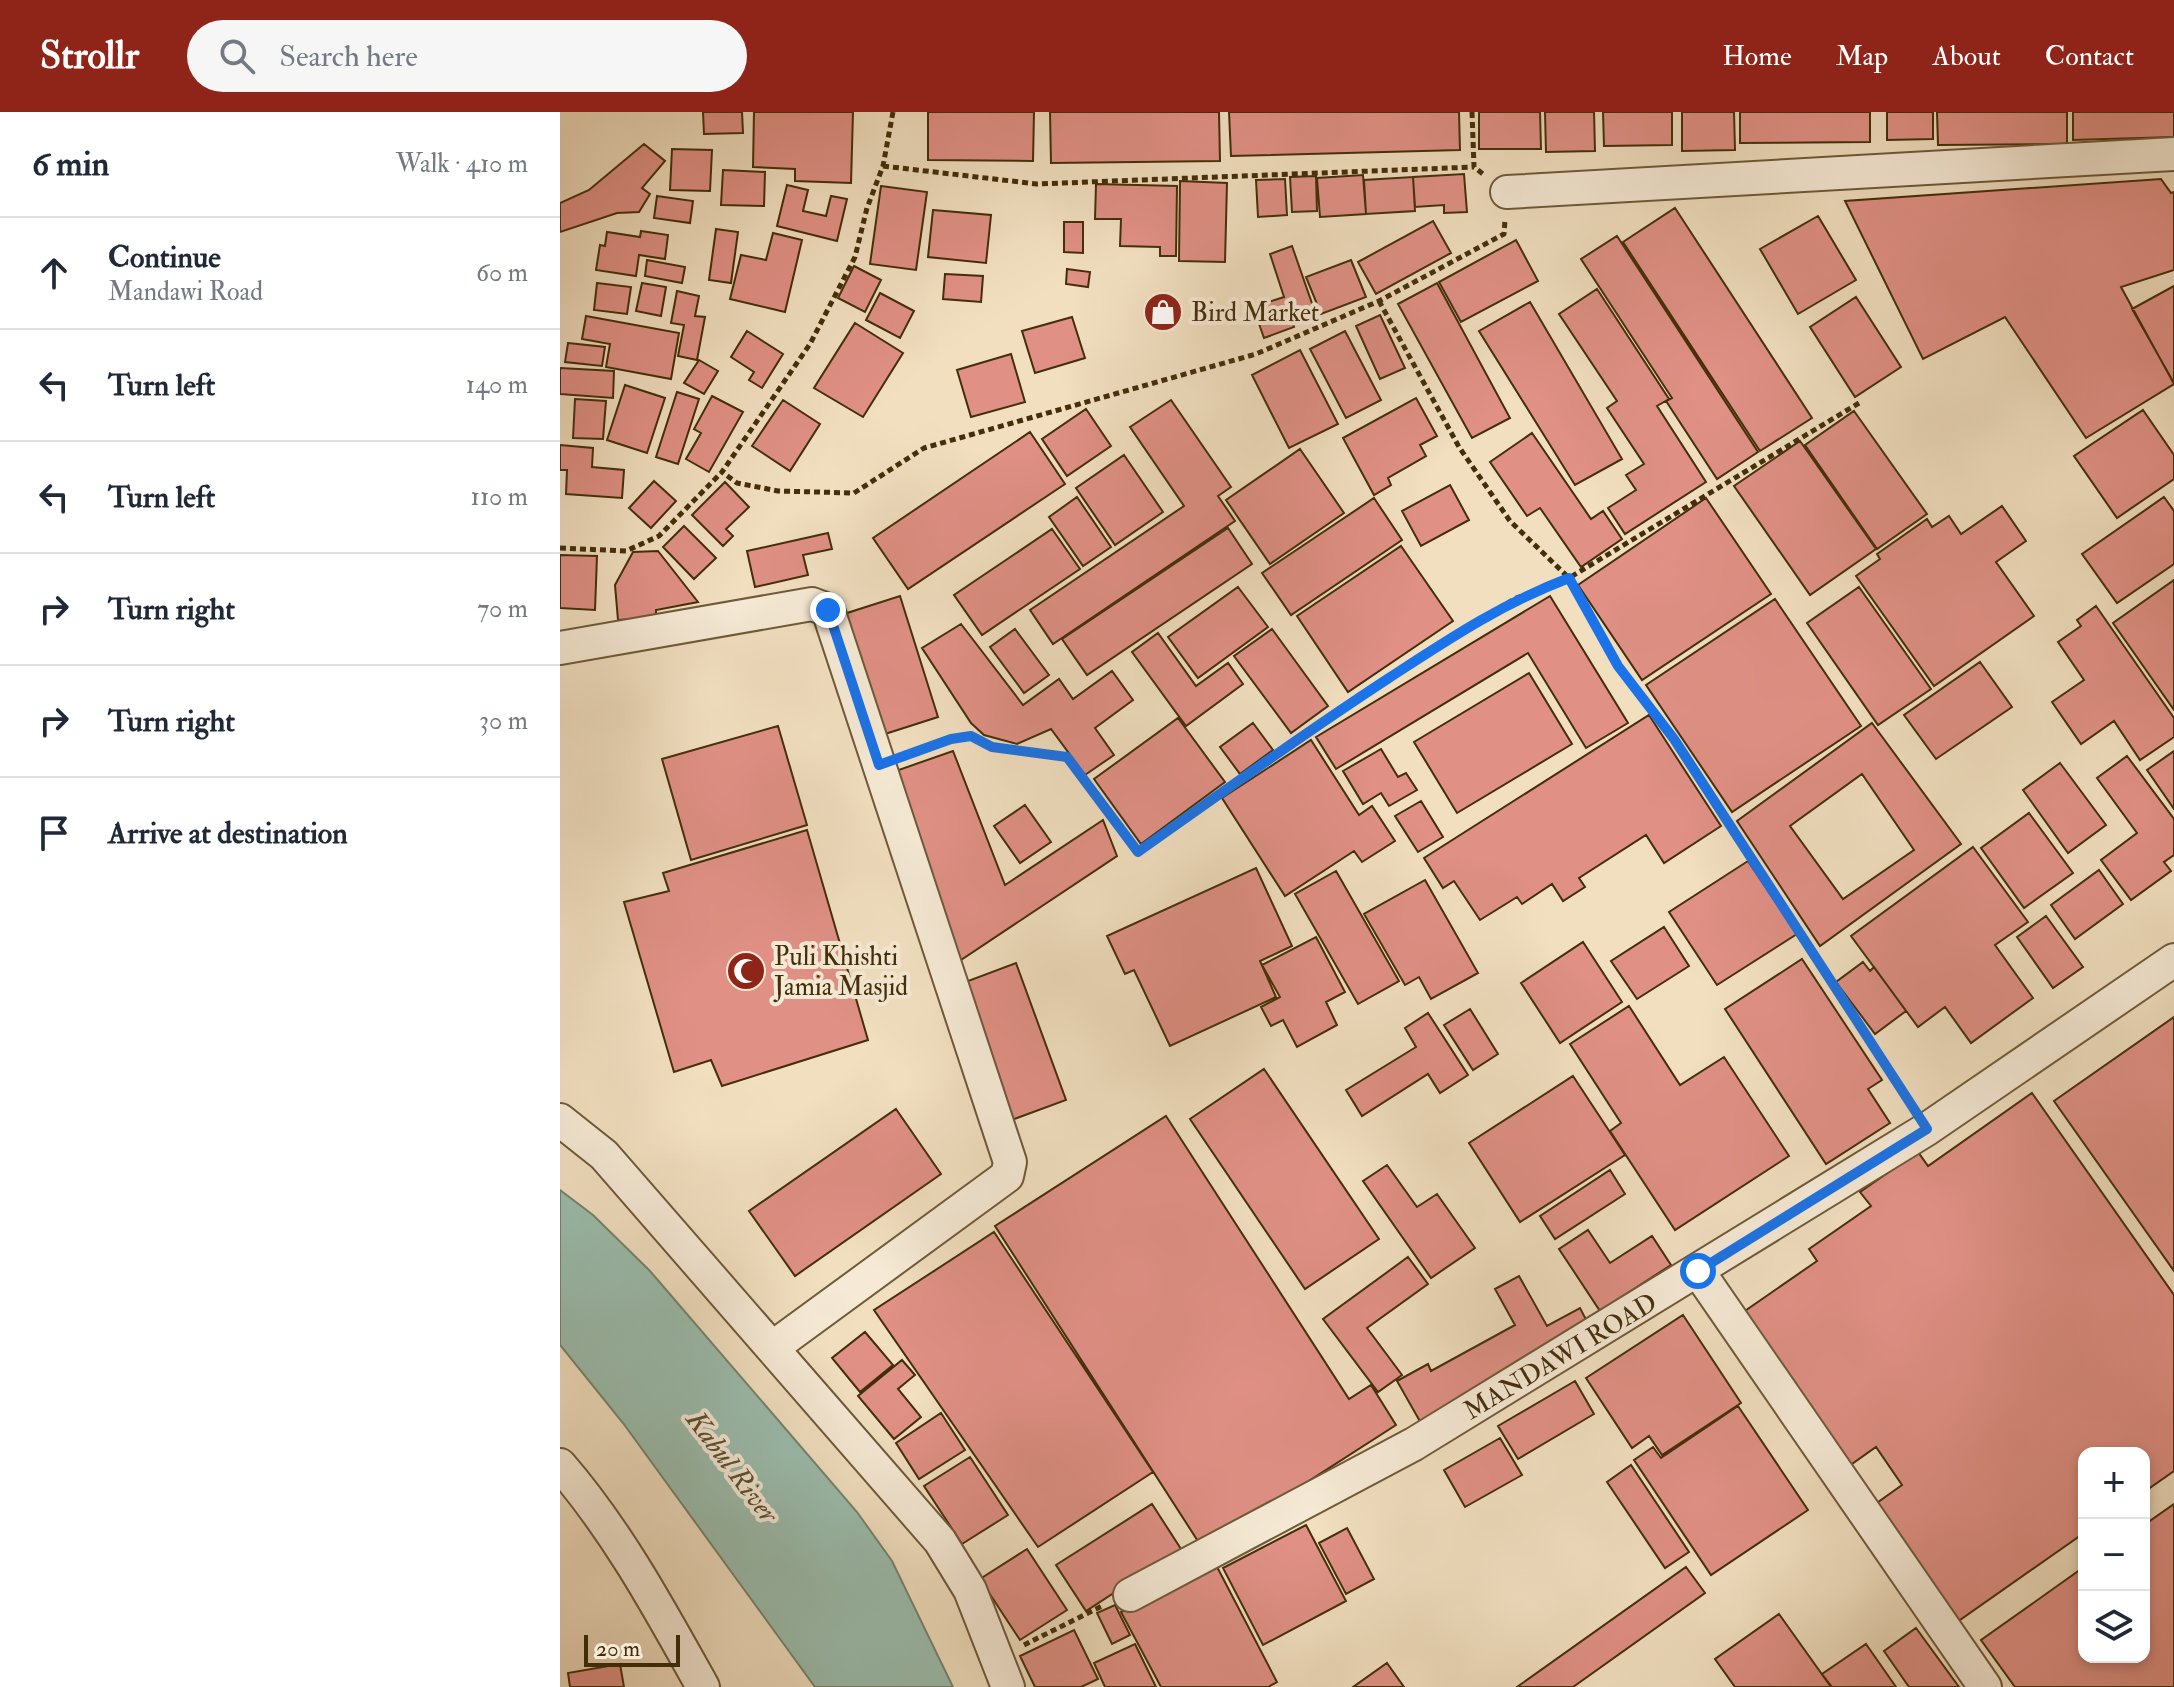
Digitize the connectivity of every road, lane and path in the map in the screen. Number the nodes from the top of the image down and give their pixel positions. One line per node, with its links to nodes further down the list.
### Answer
1 (893, 112): 4 (path)
2 (1472, 112): 5 (path)
3 (2174, 154): 6 (street)
4 (883, 166): 5 (path); 9 (path)
5 (1474, 167): 6 (path)
6 (1507, 192): 7 (path)
7 (1379, 301): 9 (path); 11 (path)
8 (1859, 403): 11 (path)
9 (722, 472): 10 (path)
10 (560, 548)
11 (1569, 578): 13 (path); 16 (path)
12 (560, 648): 13 (street)
13 (879, 765): 18 (street)
14 (2174, 960): 16 (street, MANDAWI ROAD)
15 (560, 1120): 18 (street)
16 (1927, 1129): 17 (street, MANDAWI ROAD)
17 (1698, 1271): 21 (street, MANDAWI ROAD); 24 (street)
18 (772, 1348): 22 (street)
19 (560, 1465): 20 (street)
20 (573, 1492): 23 (street)
21 (1130, 1595): 22 (path)
22 (1003, 1672)
23 (703, 1687)
24 (1985, 1687)

